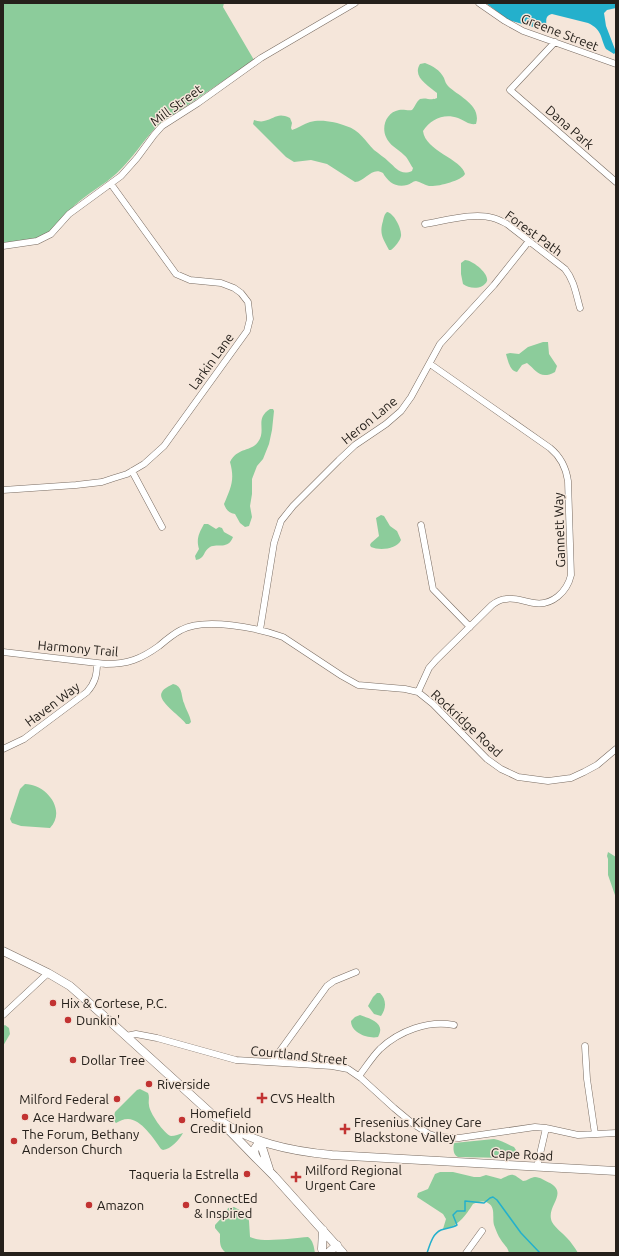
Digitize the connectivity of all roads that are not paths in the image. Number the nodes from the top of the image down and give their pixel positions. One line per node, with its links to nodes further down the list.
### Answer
1 (355, 3): 6 (street, Mill Street)
2 (479, 3): 3 (street, Greene Street)
3 (555, 42): 4 (street, Greene Street); 5 (street, Dana Park)
4 (616, 64)
5 (616, 182)
6 (111, 184): 9 (street, Mill Street); 12 (street, Larkin Lane)
7 (425, 224): 8 (street, Forest Path)
8 (529, 240): 10 (street, Forest Path); 11 (street, Heron Lane)
9 (3, 246)
10 (580, 308)
11 (430, 364): 16 (street, Gannett Way); 17 (street, Heron Lane)
12 (132, 471): 13 (street, Larkin Lane); 15 (street)
13 (3, 490)
14 (421, 525): 16 (street)
15 (162, 527)
16 (470, 627): 20 (street, Gannett Way)
17 (260, 630): 19 (street, Harmony Trail); 20 (street, Rockridge Road)
18 (3, 652): 19 (street, Harmony Trail)
19 (97, 663): 21 (street, Haven Way)
20 (418, 692): 22 (street, Rockridge Road)
21 (3, 749)
22 (616, 749)
23 (3, 951): 25 (main road)
24 (356, 972): 30 (street)
25 (48, 973): 26 (street); 28 (main road)
26 (3, 1015)
27 (454, 1025): 31 (street)
28 (126, 1036): 30 (street, Courtland Street); 32 (main road)
29 (585, 1046): 35 (street)
30 (272, 1062): 31 (street, Courtland Street)
31 (359, 1076): 33 (street, Courtland Street)
32 (221, 1121): 36 (main road, Cape Road); 38 (main road)
33 (546, 1128): 35 (street, Courtland Street); 39 (street)
34 (616, 1133): 35 (street, Courtland Street)
35 (595, 1134)
36 (260, 1141): 37 (main road, Cape Road); 38 (main road)
37 (286, 1149): 38 (main road); 39 (main road, Cape Road)
38 (262, 1161): 41 (main road)
39 (537, 1167): 40 (main road, Cape Road)
40 (616, 1172)
41 (323, 1230): 43 (main road); 45 (main road)
42 (482, 1231): 47 (street)
43 (331, 1239): 44 (main road); 45 (main road)
44 (336, 1245): 45 (main road); 46 (main road)
45 (324, 1252)
46 (343, 1253)
47 (466, 1253)

